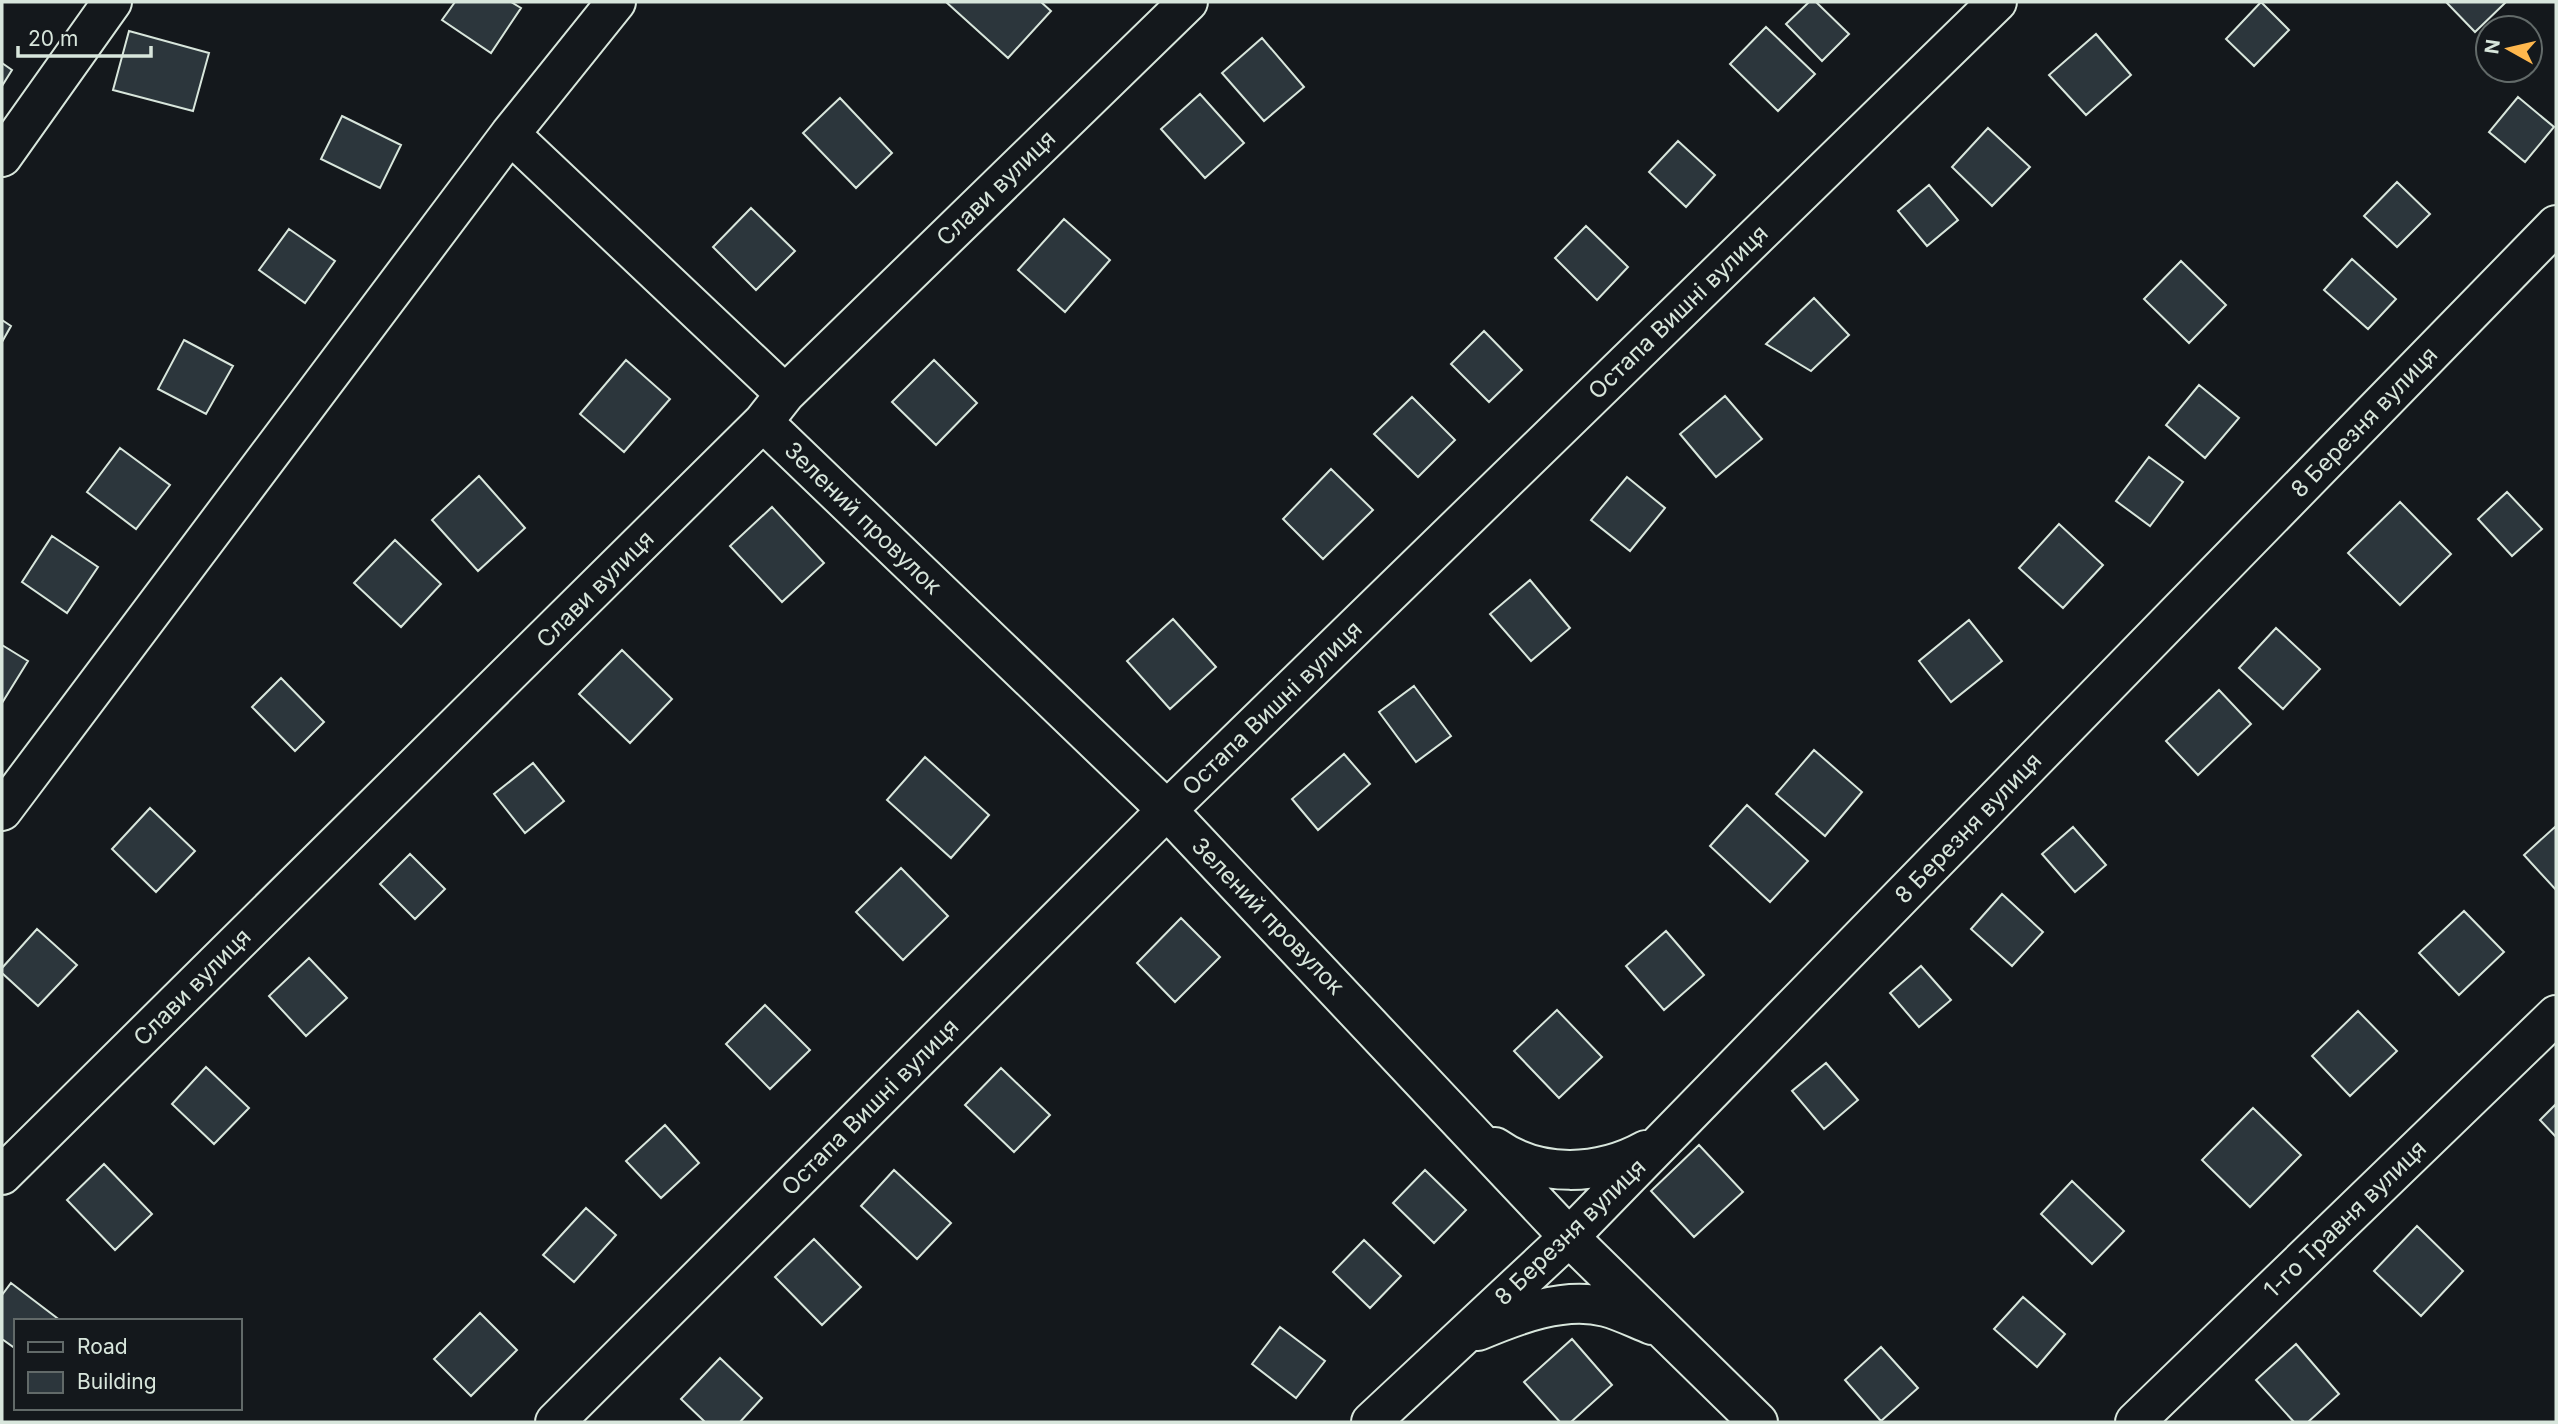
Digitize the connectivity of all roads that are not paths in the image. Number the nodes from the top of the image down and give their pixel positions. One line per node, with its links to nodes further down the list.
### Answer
1 (112, 2): 6 (street)
2 (617, 2): 5 (street)
3 (1188, 2): 8 (street, Слави вулиця)
4 (1997, 2): 9 (street, Остапа Вишні вулиця)
5 (510, 134): 8 (street, Зелений провулок); 10 (street)
6 (2, 157)
7 (2556, 225): 13 (street, 8 Березня вулиця)
8 (774, 408): 9 (street, Зелений провулок); 14 (street, Слави вулиця)
9 (1167, 810): 12 (street, Зелений провулок); 18 (street, Остапа Вишні вулиця)
10 (2, 811)
11 (2556, 1015): 21 (street, 1-го Травня вулиця)
12 (1475, 1133): 13 (street); 15 (street, Зелений провулок)
13 (1663, 1140): 15 (street, 8 Березня вулиця)
14 (2, 1175)
15 (1569, 1237): 16 (street, Зелений провулок); 17 (street, 8 Березня вулиця)
16 (1665, 1330): 17 (street); 20 (street, Зелений провулок)
17 (1460, 1338): 19 (street, 8 Березня вулиця)
18 (555, 1422)
19 (1371, 1422)
20 (1758, 1422)
21 (2134, 1422)

